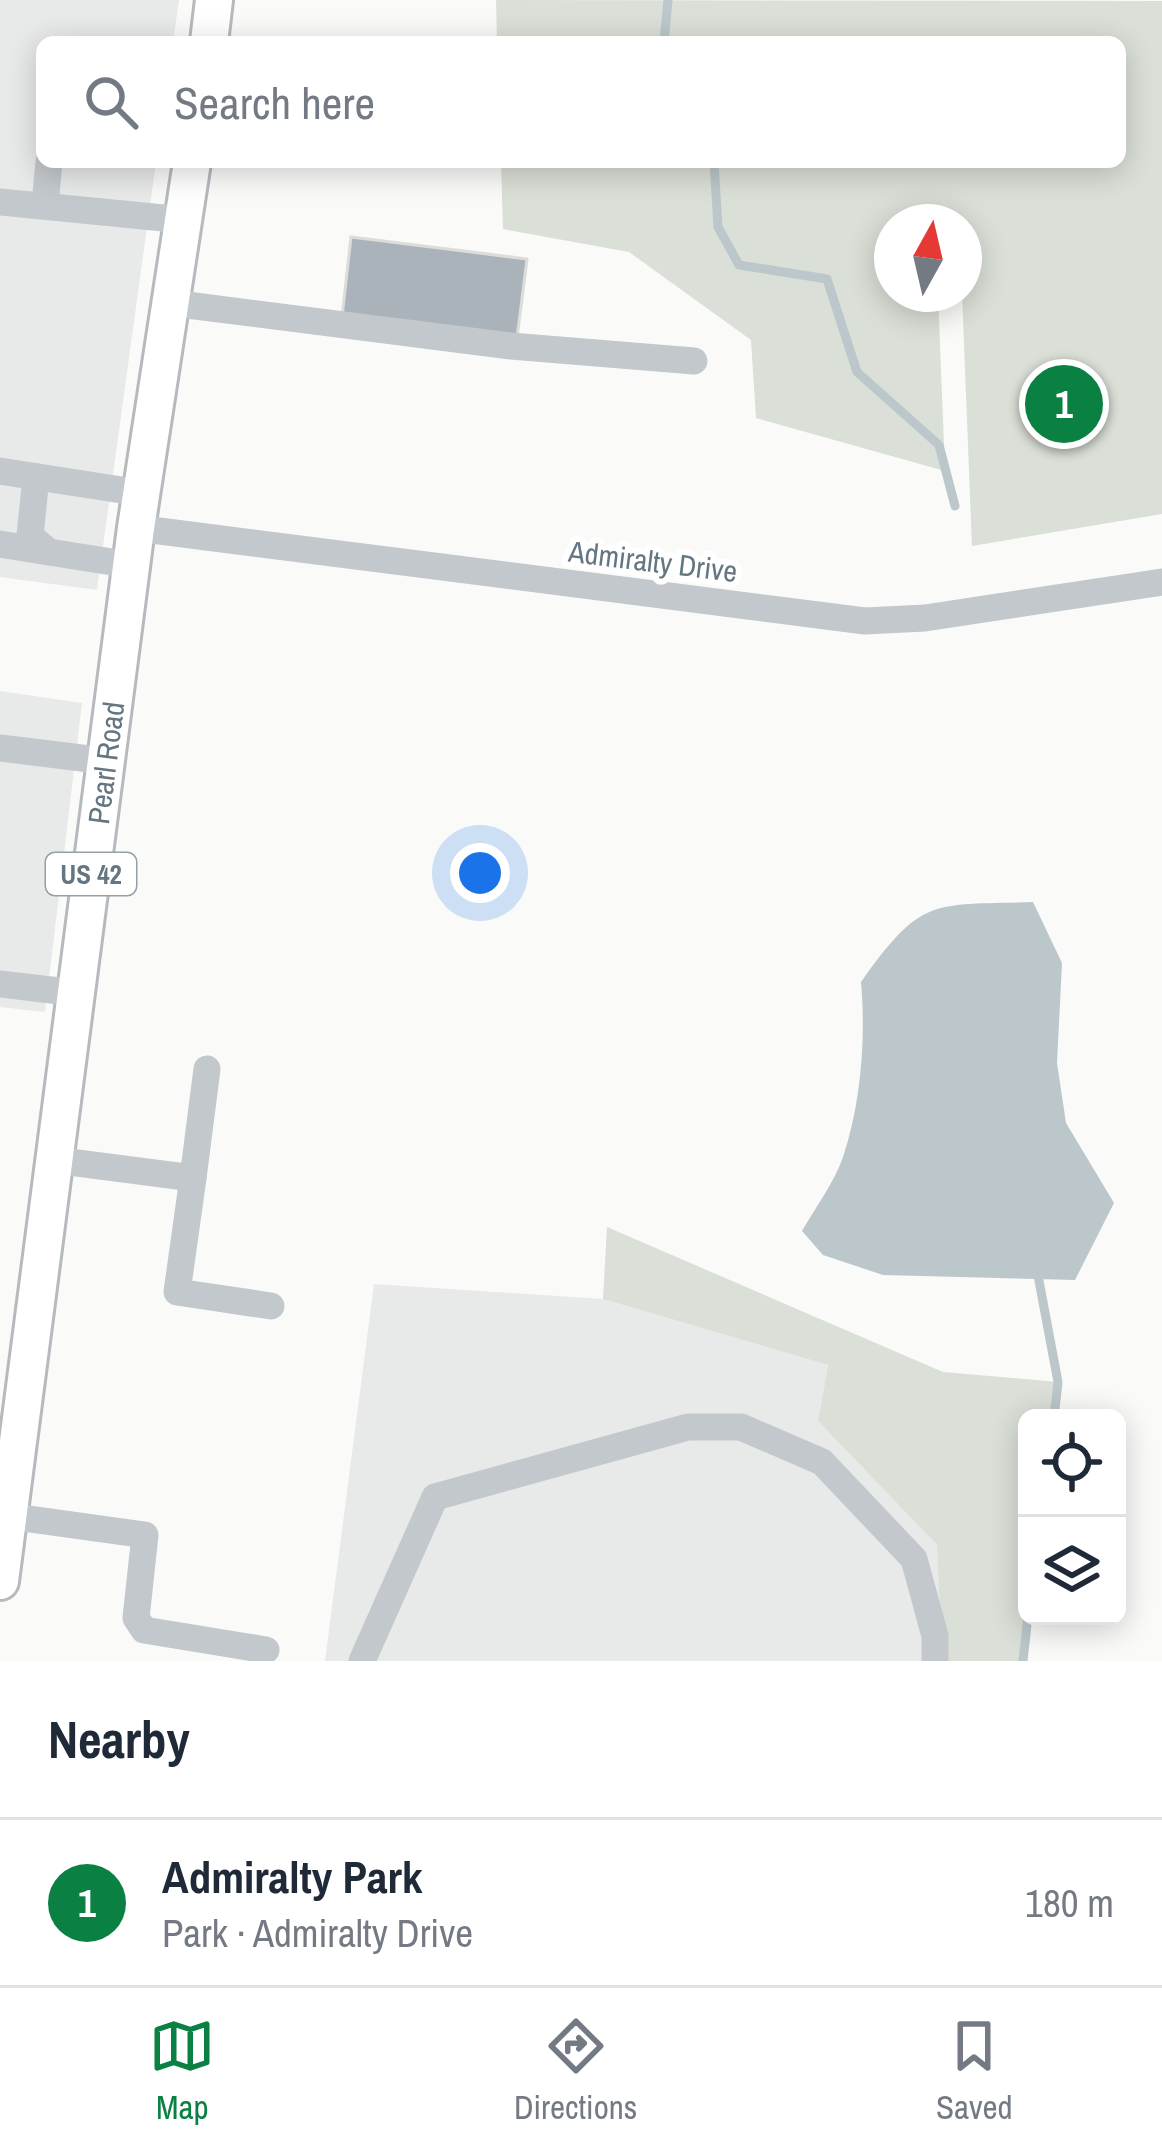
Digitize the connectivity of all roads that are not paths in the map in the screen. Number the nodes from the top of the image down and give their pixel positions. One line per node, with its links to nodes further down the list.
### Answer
1 (214, 0): 2 (main road)
2 (209, 36)
3 (48, 168): 6 (street)
4 (191, 168): 7 (main road, Pearl Road / US 42)
5 (0, 202): 6 (street)
6 (45, 205): 7 (street)
7 (184, 220): 8 (main road, Pearl Road / US 42)
8 (171, 303): 9 (street); 12 (main road, Pearl Road / US 42)
9 (694, 361)
10 (0, 471): 11 (street)
11 (36, 477): 12 (street); 14 (street)
12 (136, 528): 14 (street); 15 (street, Admiralty Drive); 17 (main road, Pearl Road / US 42)
13 (0, 544): 14 (street)
14 (49, 552)
15 (1162, 582)
16 (0, 748): 17 (street)
17 (106, 761): 19 (main road, Pearl Road / US 42)
18 (0, 984): 19 (street)
19 (76, 993): 21 (main road, Pearl Road / US 42)
20 (207, 1069): 22 (street)
21 (54, 1160): 22 (street); 24 (main road, Pearl Road / US 42)
22 (193, 1178): 23 (street)
23 (271, 1306)
24 (8, 1516): 25 (main road, Pearl Road / US 42); 26 (street)
25 (0, 1581)
26 (266, 1650)
27 (362, 1661): 28 (street)
28 (935, 1661)

